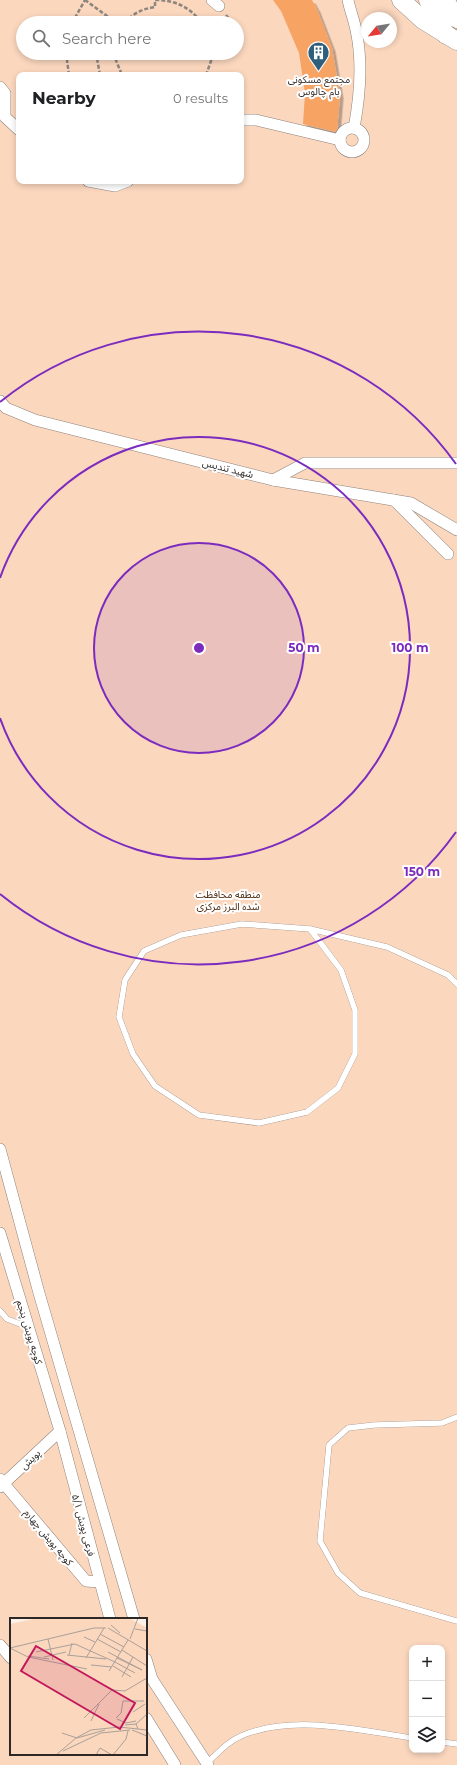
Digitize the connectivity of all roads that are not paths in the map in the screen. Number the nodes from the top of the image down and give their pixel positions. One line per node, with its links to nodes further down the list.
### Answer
1 (348, 0): 11 (street)
2 (401, 0): 6 (highway)
3 (428, 0): 6 (highway)
4 (445, 0): 5 (highway)
5 (457, 19)
6 (452, 38): 7 (highway)
7 (457, 53)
8 (0, 87): 10 (street)
9 (244, 120): 12 (street)
10 (16, 127)
11 (354, 128): 12 (street); 12 (street)
12 (340, 140)
13 (104, 184): 14 (street)
14 (120, 184)
15 (0, 401): 17 (street, شهید تندیس)
16 (457, 463): 17 (street)
17 (273, 480): 18 (street, شهید تندیس)
18 (394, 500): 19 (street, شهید تندیس); 20 (street)
19 (457, 530)
20 (448, 554)
21 (310, 929): 21 (lane); 22 (lane)
22 (457, 984)
23 (0, 1149): 32 (street)
24 (0, 1233): 26 (street, کوچه پویش پنجم)
25 (0, 1311): 26 (lane)
26 (28, 1327): 28 (street, کوچه پویش پنجم)
27 (457, 1417): 33 (lane)
28 (60, 1431): 29 (street, پویش); 30 (street, فرعی پویش ۵/۱)
29 (1, 1483): 30 (street, کوچه پویش چهارم)
30 (99, 1582): 31 (street, فرعی پویش ۵/۱)
31 (110, 1618)
32 (134, 1618)
33 (457, 1621)
34 (0, 1645): 35 (street)
35 (10, 1657)
36 (147, 1662): 41 (street)
37 (147, 1720): 42 (street)
38 (409, 1738): 41 (lane)
39 (445, 1742): 40 (lane)
40 (457, 1744)
41 (208, 1764)
42 (175, 1765)

